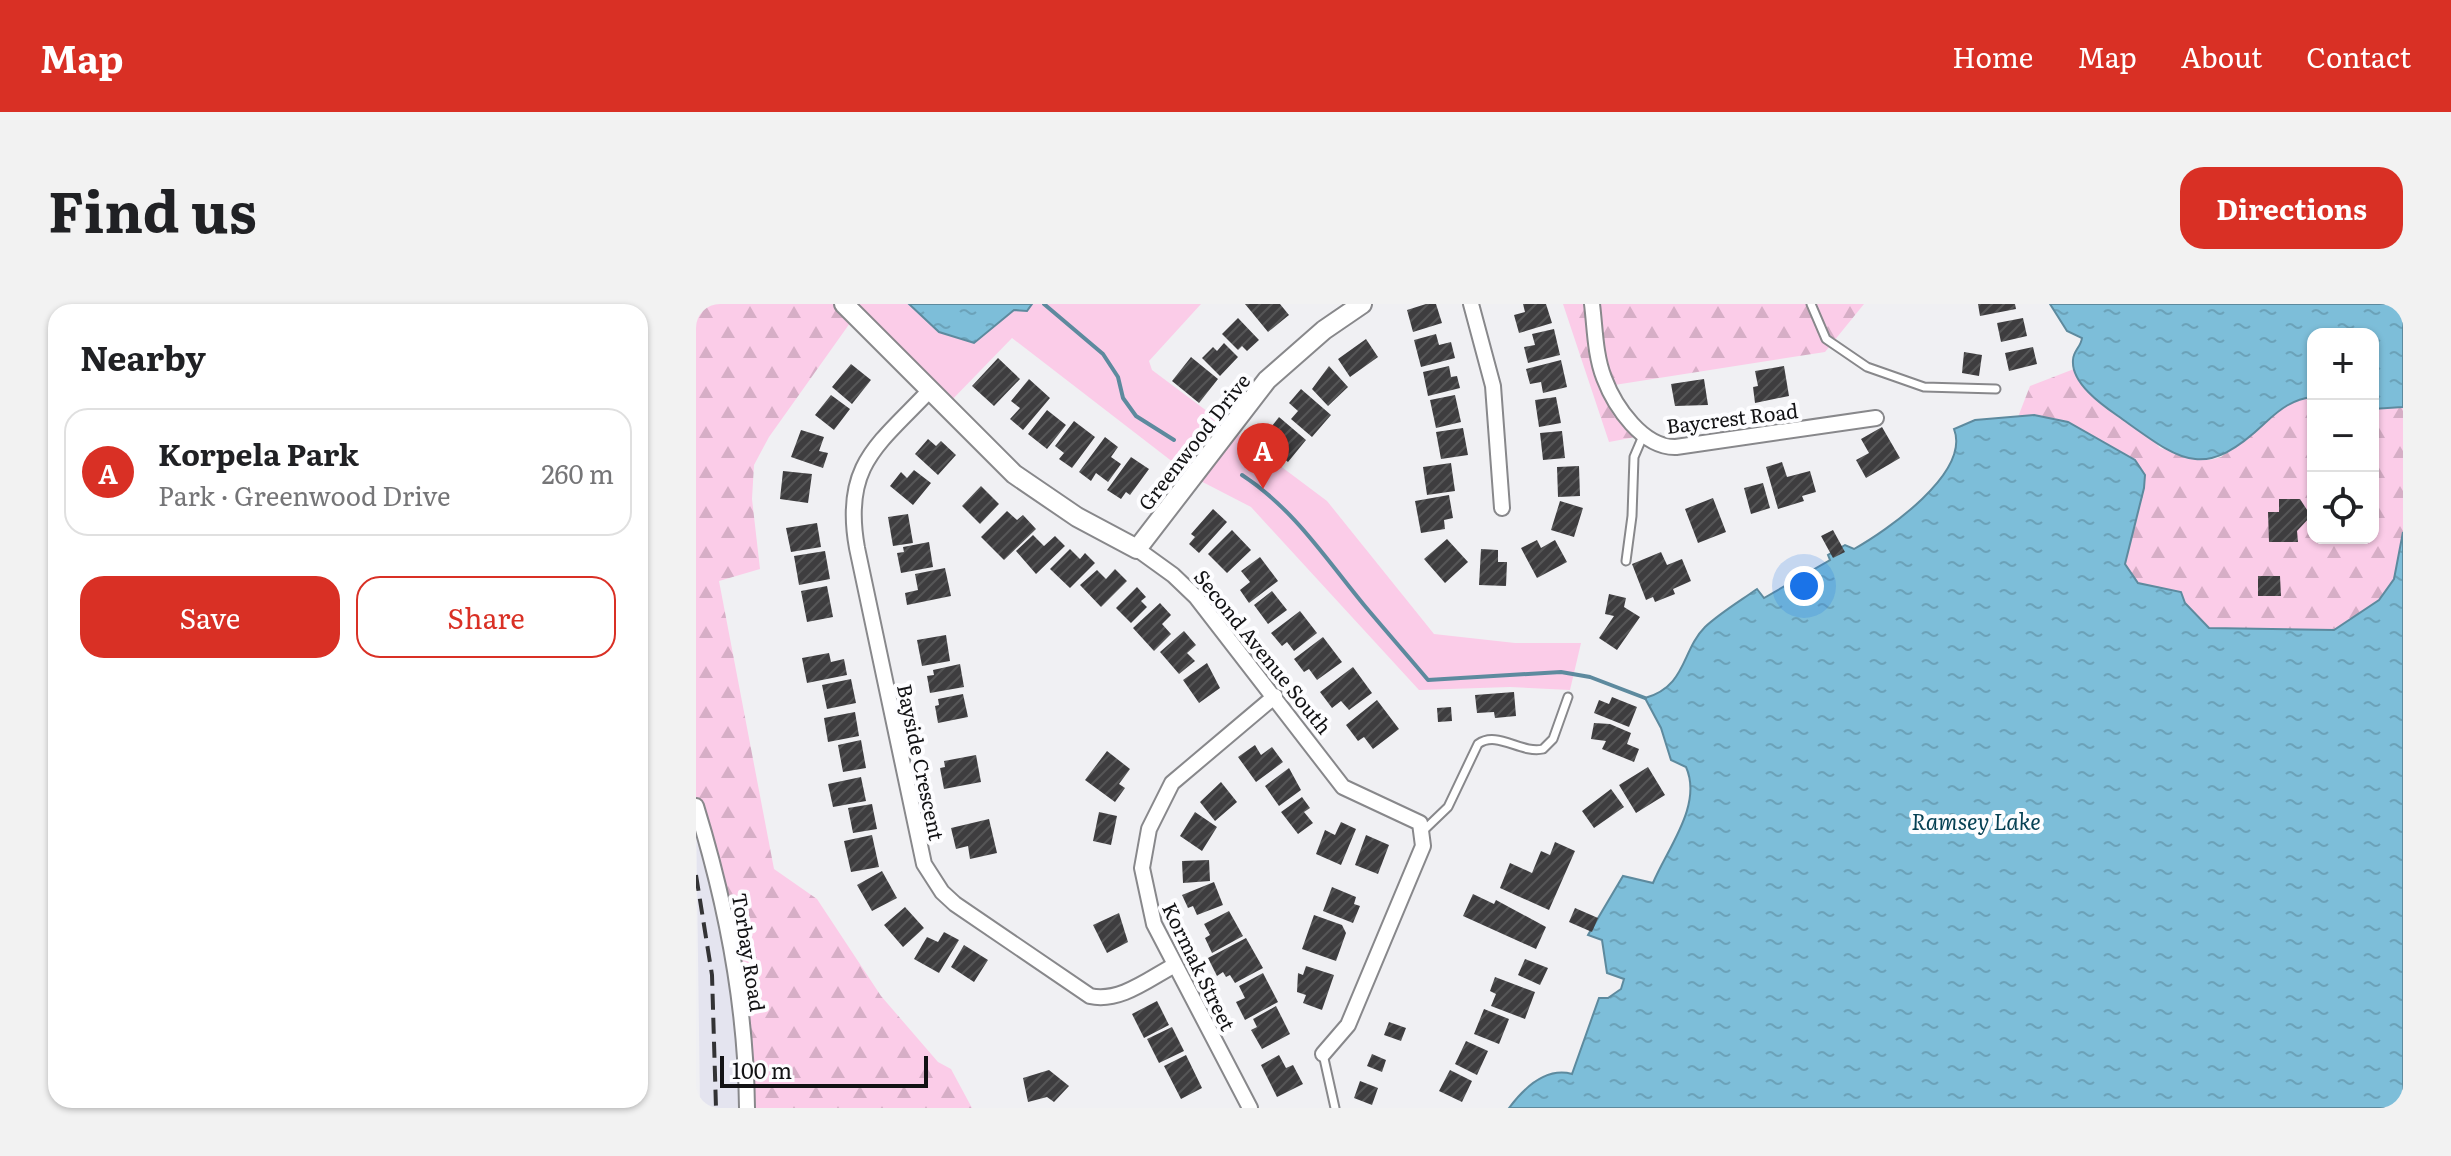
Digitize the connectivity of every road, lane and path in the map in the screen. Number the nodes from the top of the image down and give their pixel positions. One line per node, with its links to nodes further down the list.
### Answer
1 (844, 304): 7 (street, Second Avenue South)
2 (1362, 304): 11 (street, Greenwood Drive)
3 (1471, 304): 10 (street)
4 (1592, 304): 9 (street, Baycrest Road)
5 (1811, 304): 6 (lane)
6 (1996, 389)
7 (930, 390): 11 (street, Second Avenue South); 17 (street, Bayside Crescent)
8 (1876, 418): 9 (street, Baycrest Road)
9 (1643, 436): 12 (lane)
10 (1502, 508)
11 (1137, 549): 13 (street, Second Avenue South)
12 (1626, 561)
13 (1275, 696): 16 (street, Second Avenue South); 17 (street, Kormak Street)
14 (1568, 697): 16 (lane)
15 (696, 806): 19 (street, Torbay Road)
16 (1423, 831): 18 (street)
17 (1175, 965): 20 (street, Kormak Street)
18 (1323, 1054): 21 (lane)
19 (747, 1108)
20 (1250, 1108)
21 (1335, 1108)

